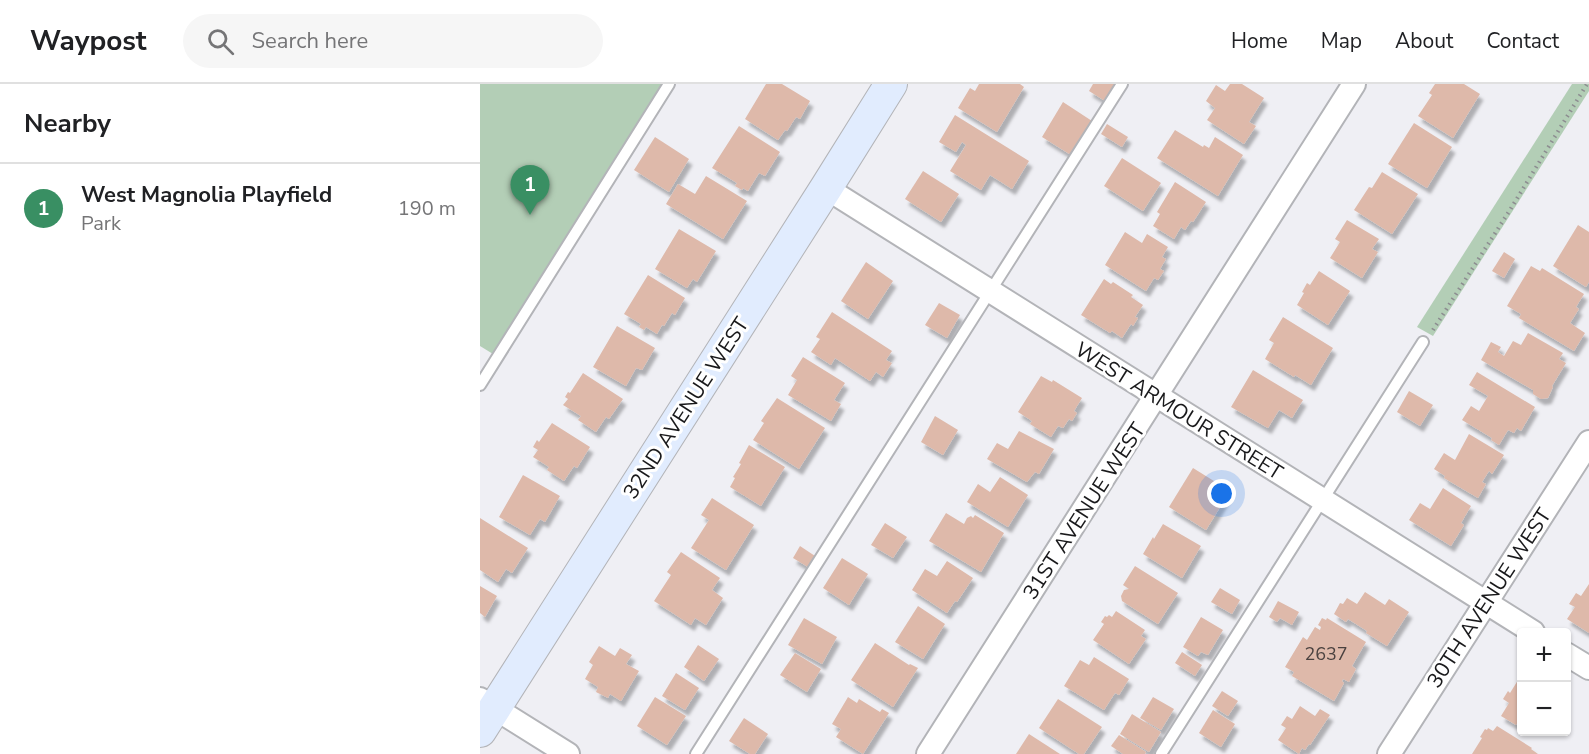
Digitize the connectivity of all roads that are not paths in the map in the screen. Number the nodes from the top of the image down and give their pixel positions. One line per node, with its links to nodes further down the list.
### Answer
1 (669, 84): 8 (lane)
2 (891, 84): 5 (street, 32ND AVENUE WEST)
3 (1122, 84): 6 (lane)
4 (1354, 84): 9 (street, 31ST AVENUE WEST)
5 (826, 188): 6 (street, WEST ARMOUR STREET); 16 (street, 32ND AVENUE WEST)
6 (990, 292): 9 (street, WEST ARMOUR STREET); 18 (lane)
7 (1423, 342): 11 (lane)
8 (480, 385)
9 (1157, 396): 11 (street, WEST ARMOUR STREET); 19 (street, 31ST AVENUE WEST)
10 (1589, 442): 12 (street, 30TH AVENUE WEST)
11 (1323, 501): 12 (street, WEST ARMOUR STREET); 20 (lane)
12 (1486, 603): 13 (street, WEST ARMOUR STREET); 21 (street, 30TH AVENUE WEST)
13 (1525, 628)
14 (1571, 657): 15 (street)
15 (1589, 668)
16 (485, 712): 17 (street)
17 (568, 754)
18 (696, 754)
19 (928, 754)
20 (1161, 754)
21 (1389, 754)

